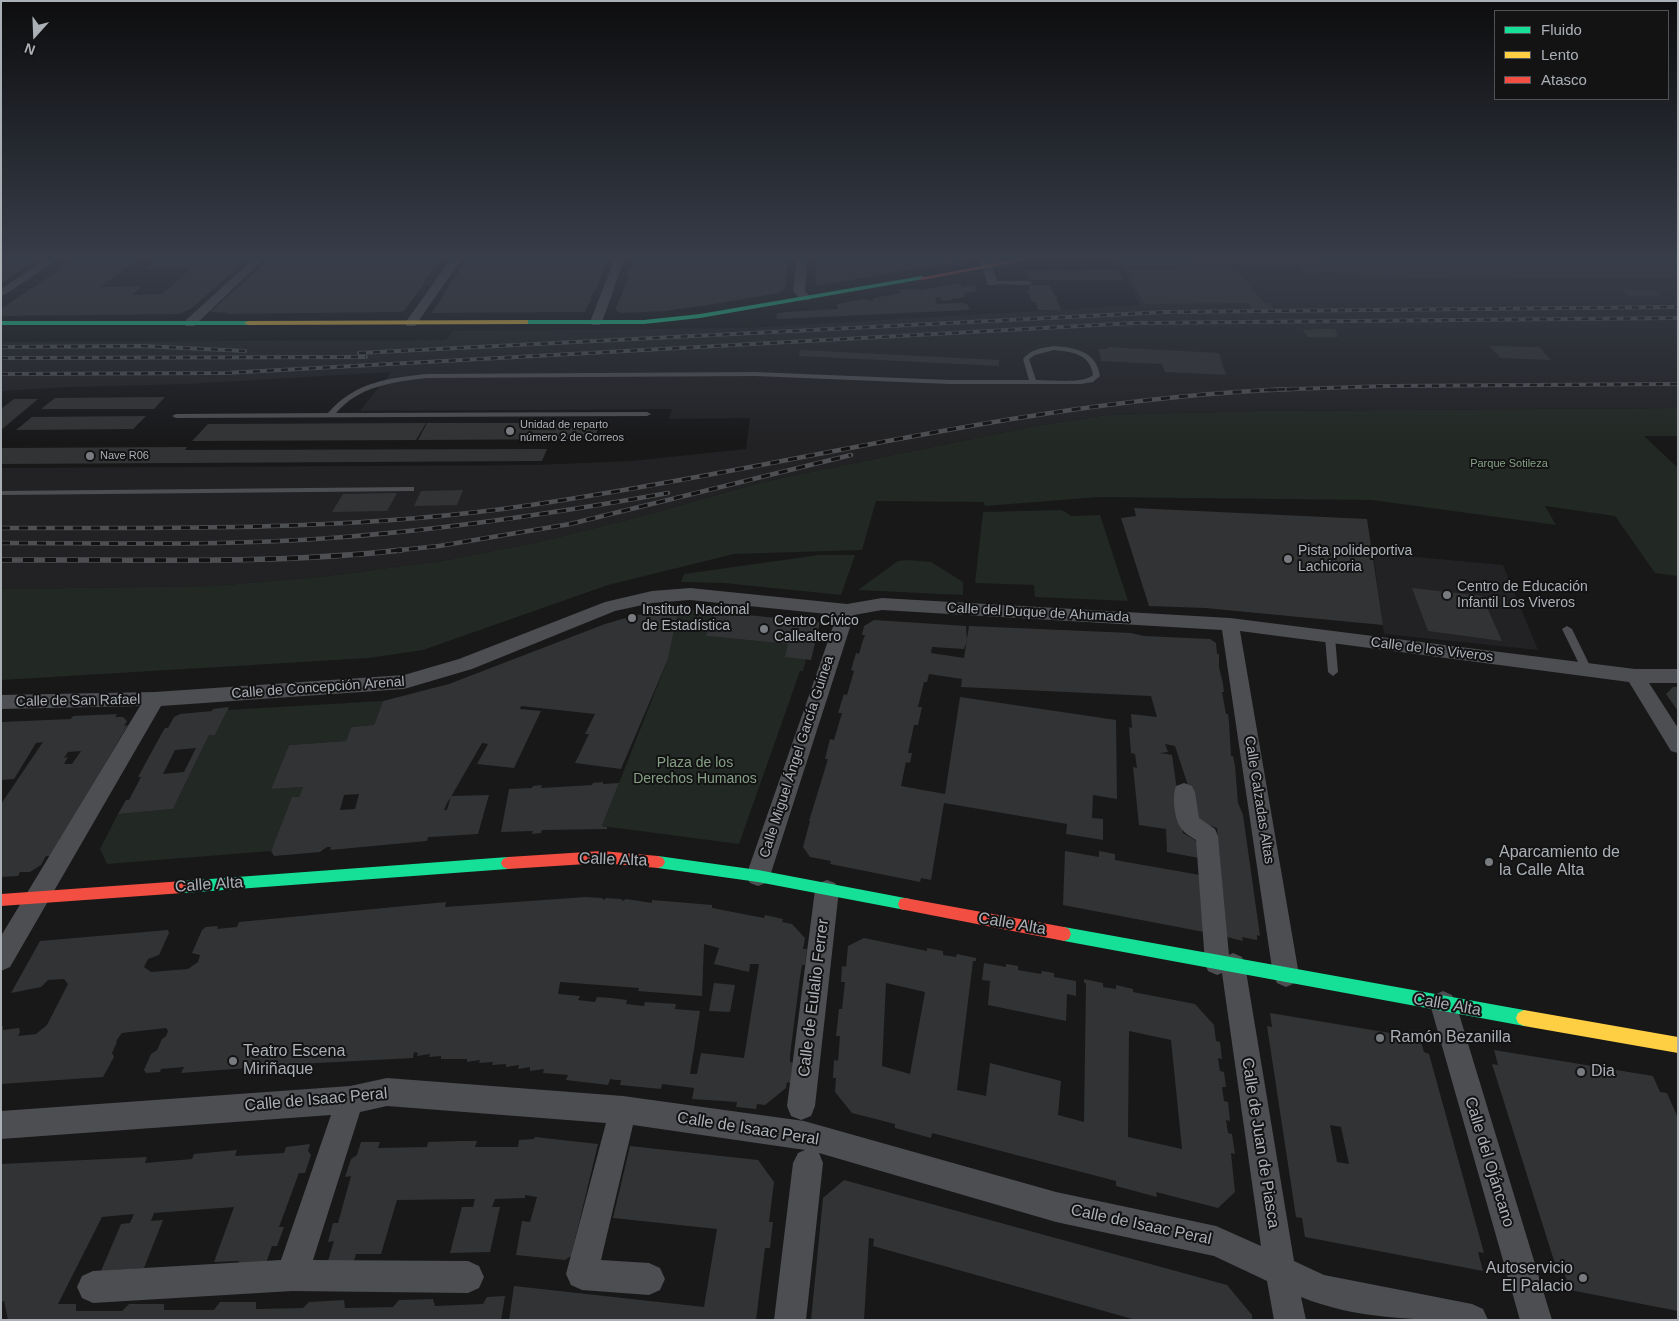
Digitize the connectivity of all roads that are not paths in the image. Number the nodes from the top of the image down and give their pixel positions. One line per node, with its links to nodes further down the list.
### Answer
1 (66, 322): 5 (main road)
2 (338, 322): 6 (main road)
3 (596, 322): 4 (main road); 6 (main road)
4 (647, 322)
5 (1, 323)
6 (411, 323)
7 (1033, 382): 7 (lane); 8 (lane)
8 (330, 414): 9 (lane); 10 (lane)
9 (647, 414)
10 (176, 416)
11 (412, 489): 12 (lane)
12 (1, 493)
13 (847, 610): 14 (street, Calle del Duque de Ahumada); 21 (street, Calle de Concepción Arenal); 25 (street, Calle Miguel Ángel García Guinea)
14 (1230, 624): 16 (street, Calle de los Viveros); 31 (street, Calle Calzadas Altas)
15 (1567, 629): 17 (lane)
16 (1330, 637): 17 (street, Calle de los Viveros); 18 (lane)
17 (1587, 670): 19 (street, Calle de los Viveros)
18 (1333, 672)
19 (1635, 676): 20 (street, Calle de los Viveros); 23 (street)
20 (1678, 676)
21 (156, 699): 22 (street, Calle de San Rafael); 27 (street)
22 (1, 702)
23 (1678, 745)
24 (1184, 792): 30 (street)
25 (758, 876): 26 (main road, Calle Alta); 27 (main road, Calle Alta)
26 (827, 890): 30 (main road, Calle Alta); 35 (street, Calle de Eulalio Ferrer)
27 (37, 898): 28 (main road, Calle Alta); 29 (street)
28 (1, 900)
29 (1, 959)
30 (1225, 964): 31 (main road, Calle Alta); 39 (street, Calle de Juan de Piasca)
31 (1286, 975): 32 (main road, Calle Alta)
32 (1443, 1004): 33 (main road, Calle Alta); 47 (street, Calle del Ojáncano)
33 (1675, 1050)
34 (350, 1100): 36 (street, Calle de Isaac Peral); 37 (street, Calle de Isaac Peral); 40 (street)
35 (800, 1106)
36 (623, 1110): 39 (street, Calle de Isaac Peral); 42 (street)
37 (1, 1125)
38 (808, 1163): 44 (street)
39 (1280, 1270): 45 (street, Calle de Juan de Piasca); 46 (street, Calle de Isaac Peral)
40 (292, 1276): 41 (street); 43 (street)
41 (468, 1277)
42 (649, 1279)
43 (93, 1287)
44 (790, 1320)
45 (1290, 1320)
46 (1472, 1320)
47 (1536, 1320)

